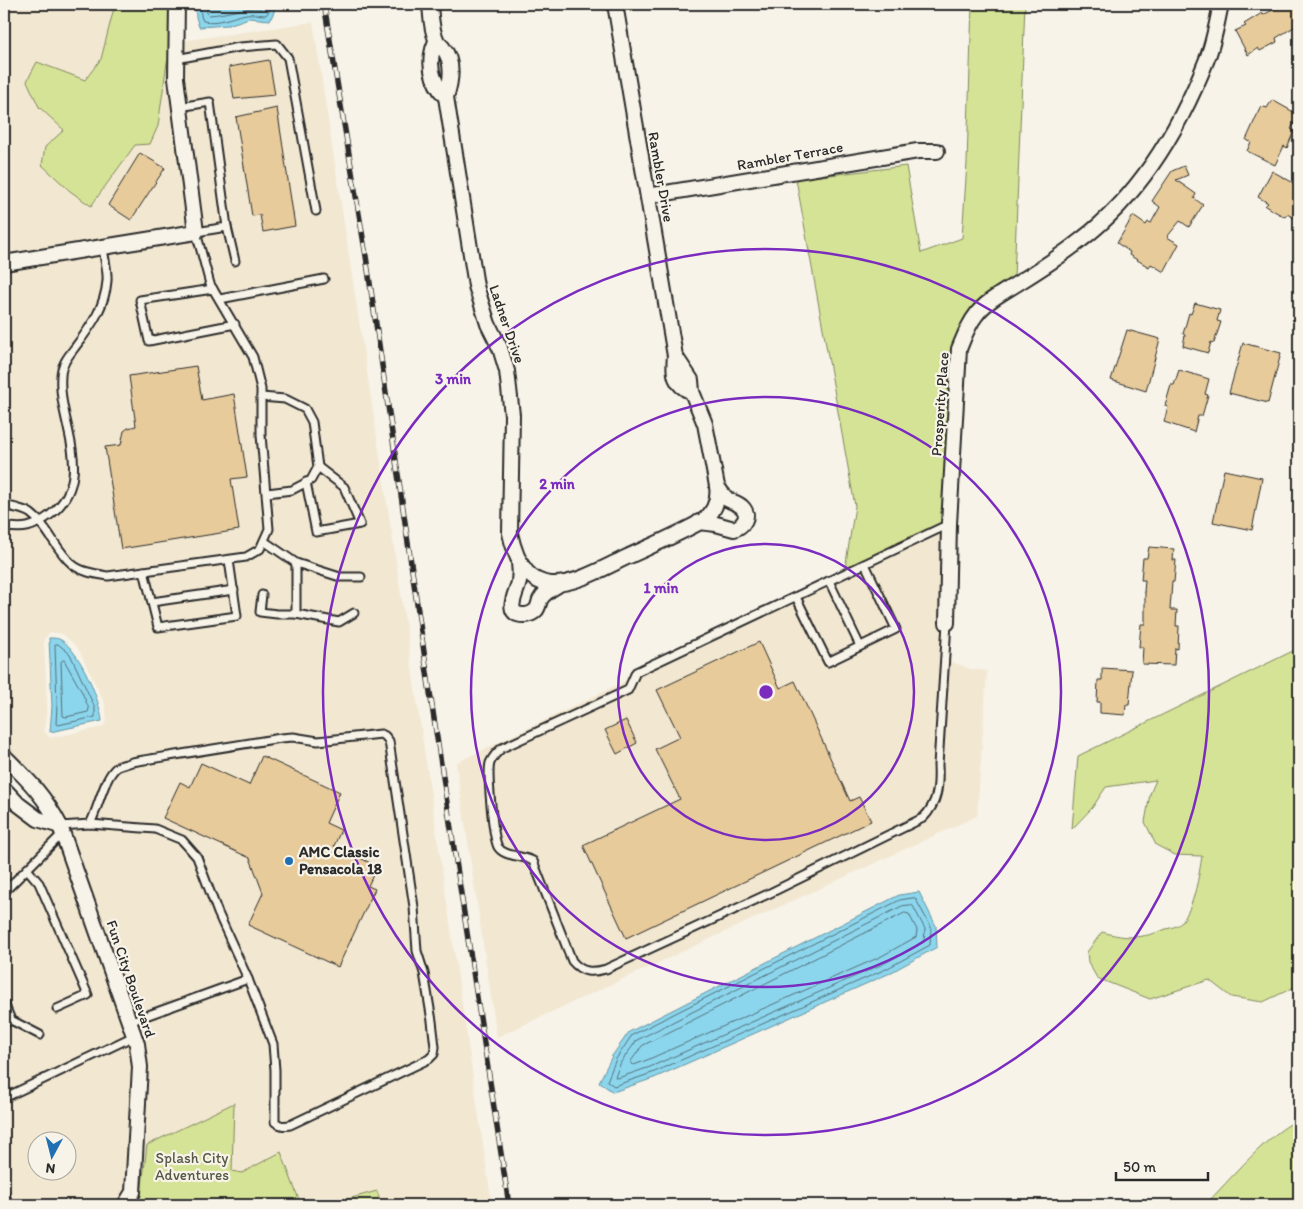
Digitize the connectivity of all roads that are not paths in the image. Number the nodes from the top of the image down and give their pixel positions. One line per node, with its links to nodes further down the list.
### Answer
1 (177, 4): 5 (street)
2 (430, 4): 31 (street, Ladner Drive)
3 (615, 4): 8 (street, Rambler Drive)
4 (1221, 4): 27 (street, Prosperity Place)
5 (175, 59): 6 (street); 9 (lane)
6 (180, 107): 10 (lane); 11 (street)
7 (937, 151): 8 (street, Rambler Terrace)
8 (648, 196): 22 (street, Rambler Drive)
9 (316, 211)
10 (227, 227): 11 (lane); 13 (lane)
11 (196, 232): 12 (street); 16 (lane)
12 (103, 248): 14 (street); 25 (lane)
13 (235, 261)
14 (4, 263)
15 (324, 279): 17 (lane)
16 (214, 289): 17 (lane); 18 (lane)
17 (220, 299): 18 (lane)
18 (235, 324): 19 (lane)
19 (261, 397): 20 (lane); 23 (lane)
20 (318, 467): 21 (lane); 21 (lane)
21 (306, 482): 23 (lane)
22 (717, 486): 26 (street, Rambler Drive); 26 (street)
23 (267, 493): 29 (lane)
24 (4, 505): 25 (lane)
25 (41, 522): 28 (lane); 34 (lane)
26 (700, 522): 37 (street, Ladner Drive)
27 (949, 524): 33 (lane); 44 (street, Prosperity Place)
28 (4, 526)
29 (264, 541): 30 (lane); 32 (lane)
30 (229, 560): 34 (lane); 38 (lane)
31 (519, 562): 37 (street, Ladner Drive); 37 (street, Ladner Drive)
32 (296, 563): 35 (lane); 43 (lane)
33 (865, 564): 36 (lane); 45 (lane)
34 (144, 571): 41 (lane)
35 (361, 577)
36 (829, 581): 40 (lane); 45 (lane)
37 (558, 585)
38 (234, 590): 41 (lane); 41 (lane)
39 (262, 596): 43 (lane)
40 (796, 596): 44 (lane); 45 (lane)
41 (152, 602)
42 (354, 613): 43 (lane)
43 (296, 614)
44 (947, 623)
45 (860, 646)
46 (4, 756): 49 (street, Fun City Boulevard)
47 (4, 790): 49 (street)
48 (90, 824): 49 (lane); 52 (lane); 52 (lane)
49 (61, 830): 50 (lane); 56 (street, Fun City Boulevard)
50 (27, 869): 51 (lane); 54 (lane)
51 (4, 892)
52 (248, 980): 56 (lane)
53 (4, 1004): 55 (lane)
54 (57, 1009)
55 (11, 1020): 57 (lane); 58 (lane)
56 (129, 1022): 59 (street, Fun City Boulevard)
57 (4, 1024)
58 (40, 1035)
59 (134, 1036): 60 (lane); 63 (street, Fun City Boulevard)
60 (4, 1098)
61 (4, 1194): 62 (lane)
62 (10, 1205)
63 (126, 1205)

